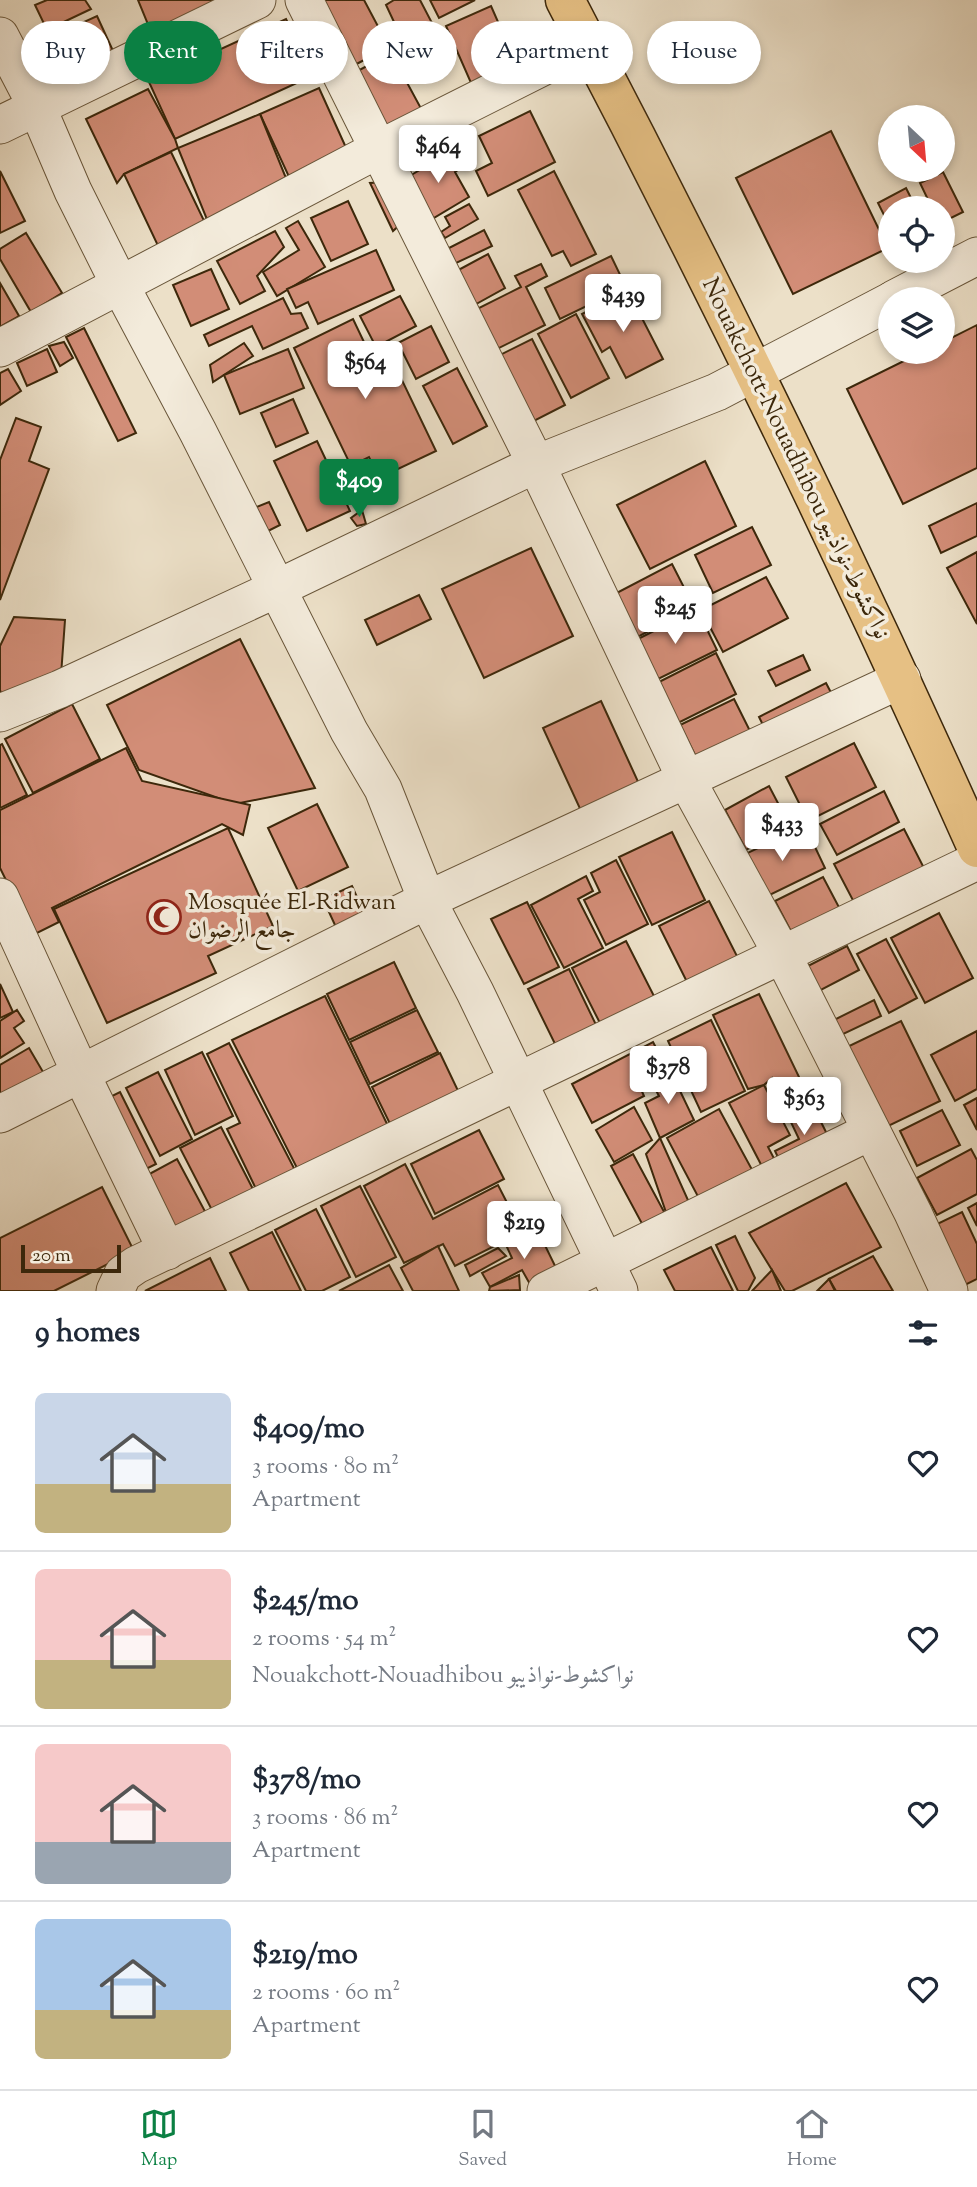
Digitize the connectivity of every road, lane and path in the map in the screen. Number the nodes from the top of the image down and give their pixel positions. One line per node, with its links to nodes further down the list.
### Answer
1 (257, 0): 8 (street)
2 (304, 0): 10 (street)
3 (565, 0): 4 (highway, Nouakchott-Nouadhibou نواكشوط-نواذيبو)
4 (576, 21)
5 (0, 36): 8 (street)
6 (508, 84): 10 (street)
7 (608, 84): 16 (highway, Nouakchott-Nouadhibou نواكشوط-نواذيبو)
8 (37, 107): 9 (street); 12 (street)
9 (0, 125)
10 (379, 149): 12 (street); 17 (street)
11 (977, 256): 13 (street)
12 (120, 285): 15 (street); 18 (street)
13 (918, 287)
14 (878, 308): 16 (street)
15 (0, 348)
16 (755, 373): 17 (street); 19 (highway, Nouakchott-Nouadhibou نواكشوط-نواذيبو)
17 (537, 464): 18 (street); 21 (street)
18 (276, 589): 20 (street); 25 (street)
19 (902, 679): 21 (street); 22 (highway, Nouakchott-Nouadhibou نواكشوط-نواذيبو)
20 (0, 713)
21 (686, 779): 25 (street); 26 (street)
22 (977, 848)
23 (977, 861): 26 (street)
24 (0, 897): 27 (street)
25 (427, 900): 27 (street); 28 (street)
26 (782, 954): 28 (street); 30 (street)
27 (81, 1074): 29 (street); 31 (street)
28 (519, 1082): 31 (street); 32 (street)
29 (0, 1114)
30 (871, 1131): 32 (street); 35 (street)
31 (167, 1251): 33 (street)
32 (612, 1276): 34 (street)
33 (115, 1291)
34 (546, 1291)
35 (948, 1291)

